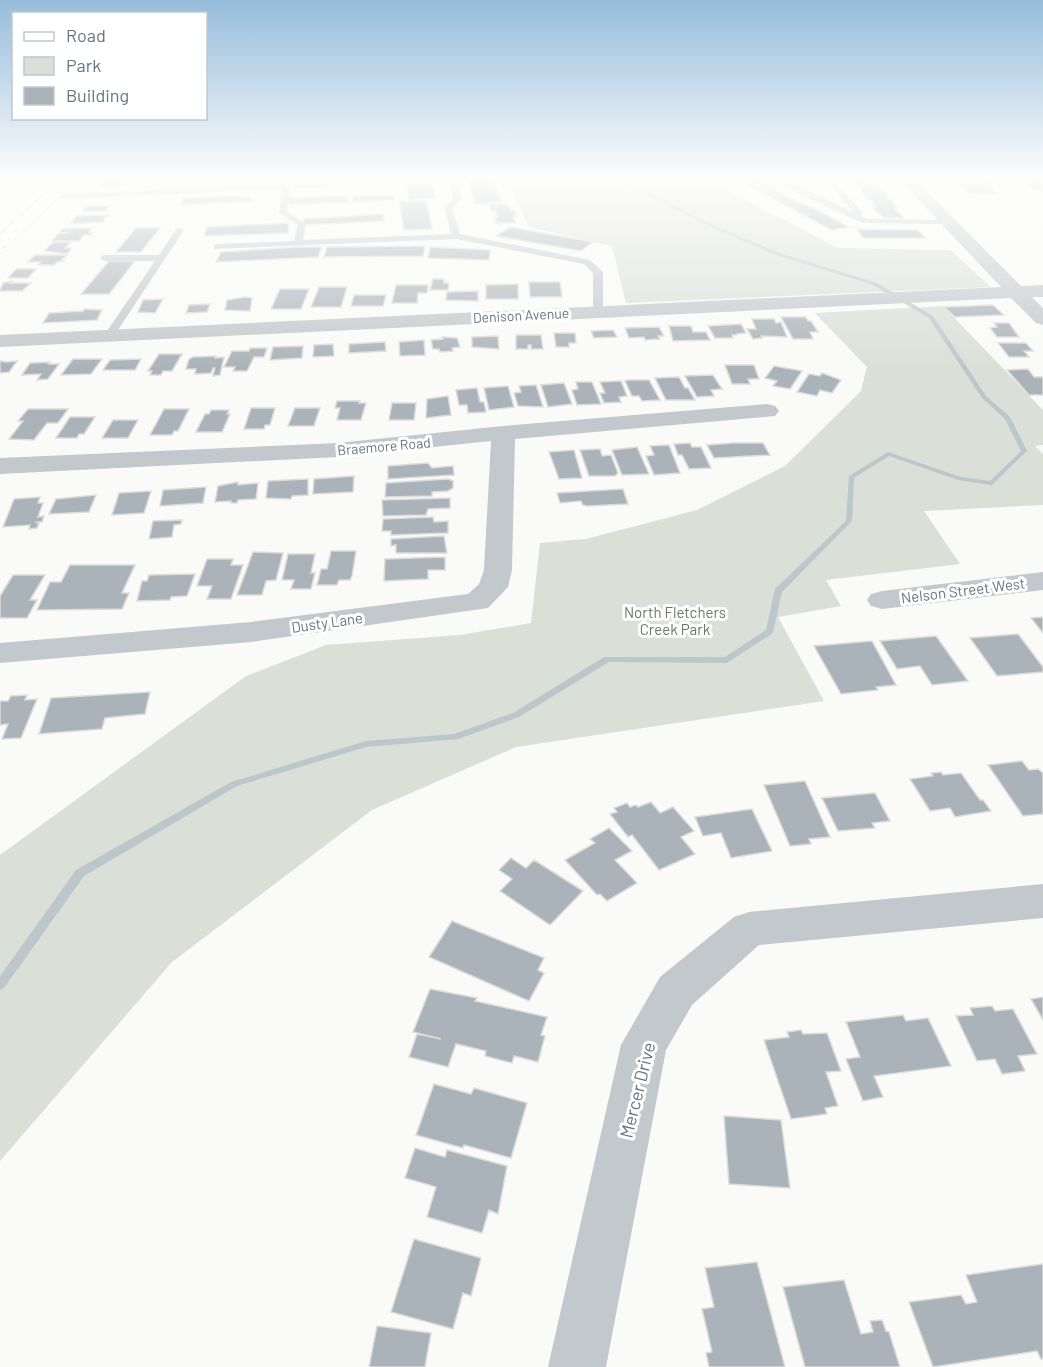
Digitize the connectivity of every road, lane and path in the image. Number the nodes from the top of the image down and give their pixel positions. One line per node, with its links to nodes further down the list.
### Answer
1 (172, 243): 8 (lane)
2 (297, 243): 3 (lane); 6 (lane)
3 (302, 243)
4 (490, 243): 11 (lane)
5 (968, 243): 9 (street)
6 (217, 247)
7 (104, 258): 8 (lane)
8 (162, 258): 13 (lane)
9 (1016, 291): 10 (street, Denison Avenue); 11 (street, Denison Avenue); 12 (street)
10 (1043, 291)
11 (598, 311): 13 (street, Denison Avenue)
12 (1043, 319)
13 (108, 337): 14 (street, Denison Avenue)
14 (0, 341)
15 (767, 411): 16 (street, Braemore Road)
16 (503, 433): 17 (street, Braemore Road); 20 (street, Dusty Lane)
17 (0, 466)
18 (1043, 581): 19 (street, Nelson Street West)
19 (882, 600)
20 (0, 653)
21 (1043, 901): 22 (street, Mercer Drive)
22 (577, 1367)

